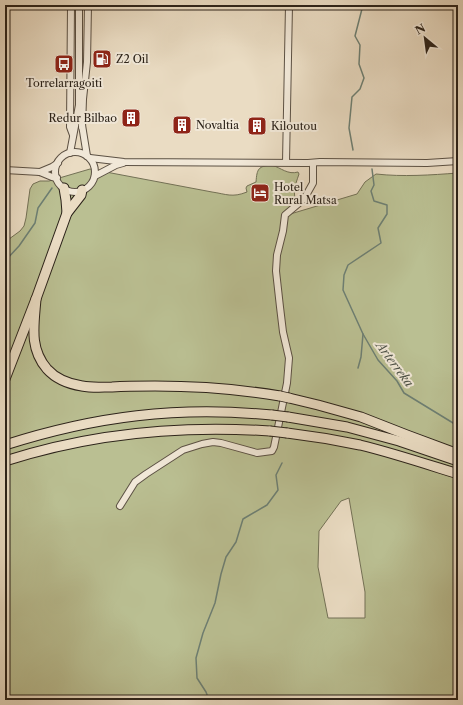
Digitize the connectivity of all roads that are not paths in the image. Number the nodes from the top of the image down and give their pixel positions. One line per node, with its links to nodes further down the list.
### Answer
1 (71, 5): 7 (street)
2 (79, 5): 5 (street)
3 (88, 5): 6 (street)
4 (289, 5): 12 (street)
5 (79, 105): 6 (street); 7 (street)
6 (82, 127): 9 (street)
7 (73, 135): 8 (street)
8 (70, 153): 9 (street); 13 (street)
9 (88, 157): 11 (street); 17 (street)
10 (458, 161): 14 (street)
11 (124, 162): 12 (street); 17 (street)
12 (286, 162): 14 (street)
13 (58, 163): 16 (street); 18 (street)
14 (313, 163): 31 (street)
15 (5, 170): 16 (street)
16 (40, 172): 18 (street)
17 (95, 176): 20 (street)
18 (57, 178): 19 (street)
19 (64, 188): 20 (street); 21 (highway)
20 (82, 190): 21 (highway)
21 (67, 213): 22 (highway)
22 (36, 299): 23 (highway); 27 (highway, bridge)
23 (18, 348): 24 (highway); 25 (highway)
24 (5, 366)
25 (5, 379)
26 (5, 445): 29 (highway, bridge)
27 (458, 454)
28 (5, 461): 30 (highway, bridge)
29 (458, 461)
30 (458, 474)
31 (120, 506)

